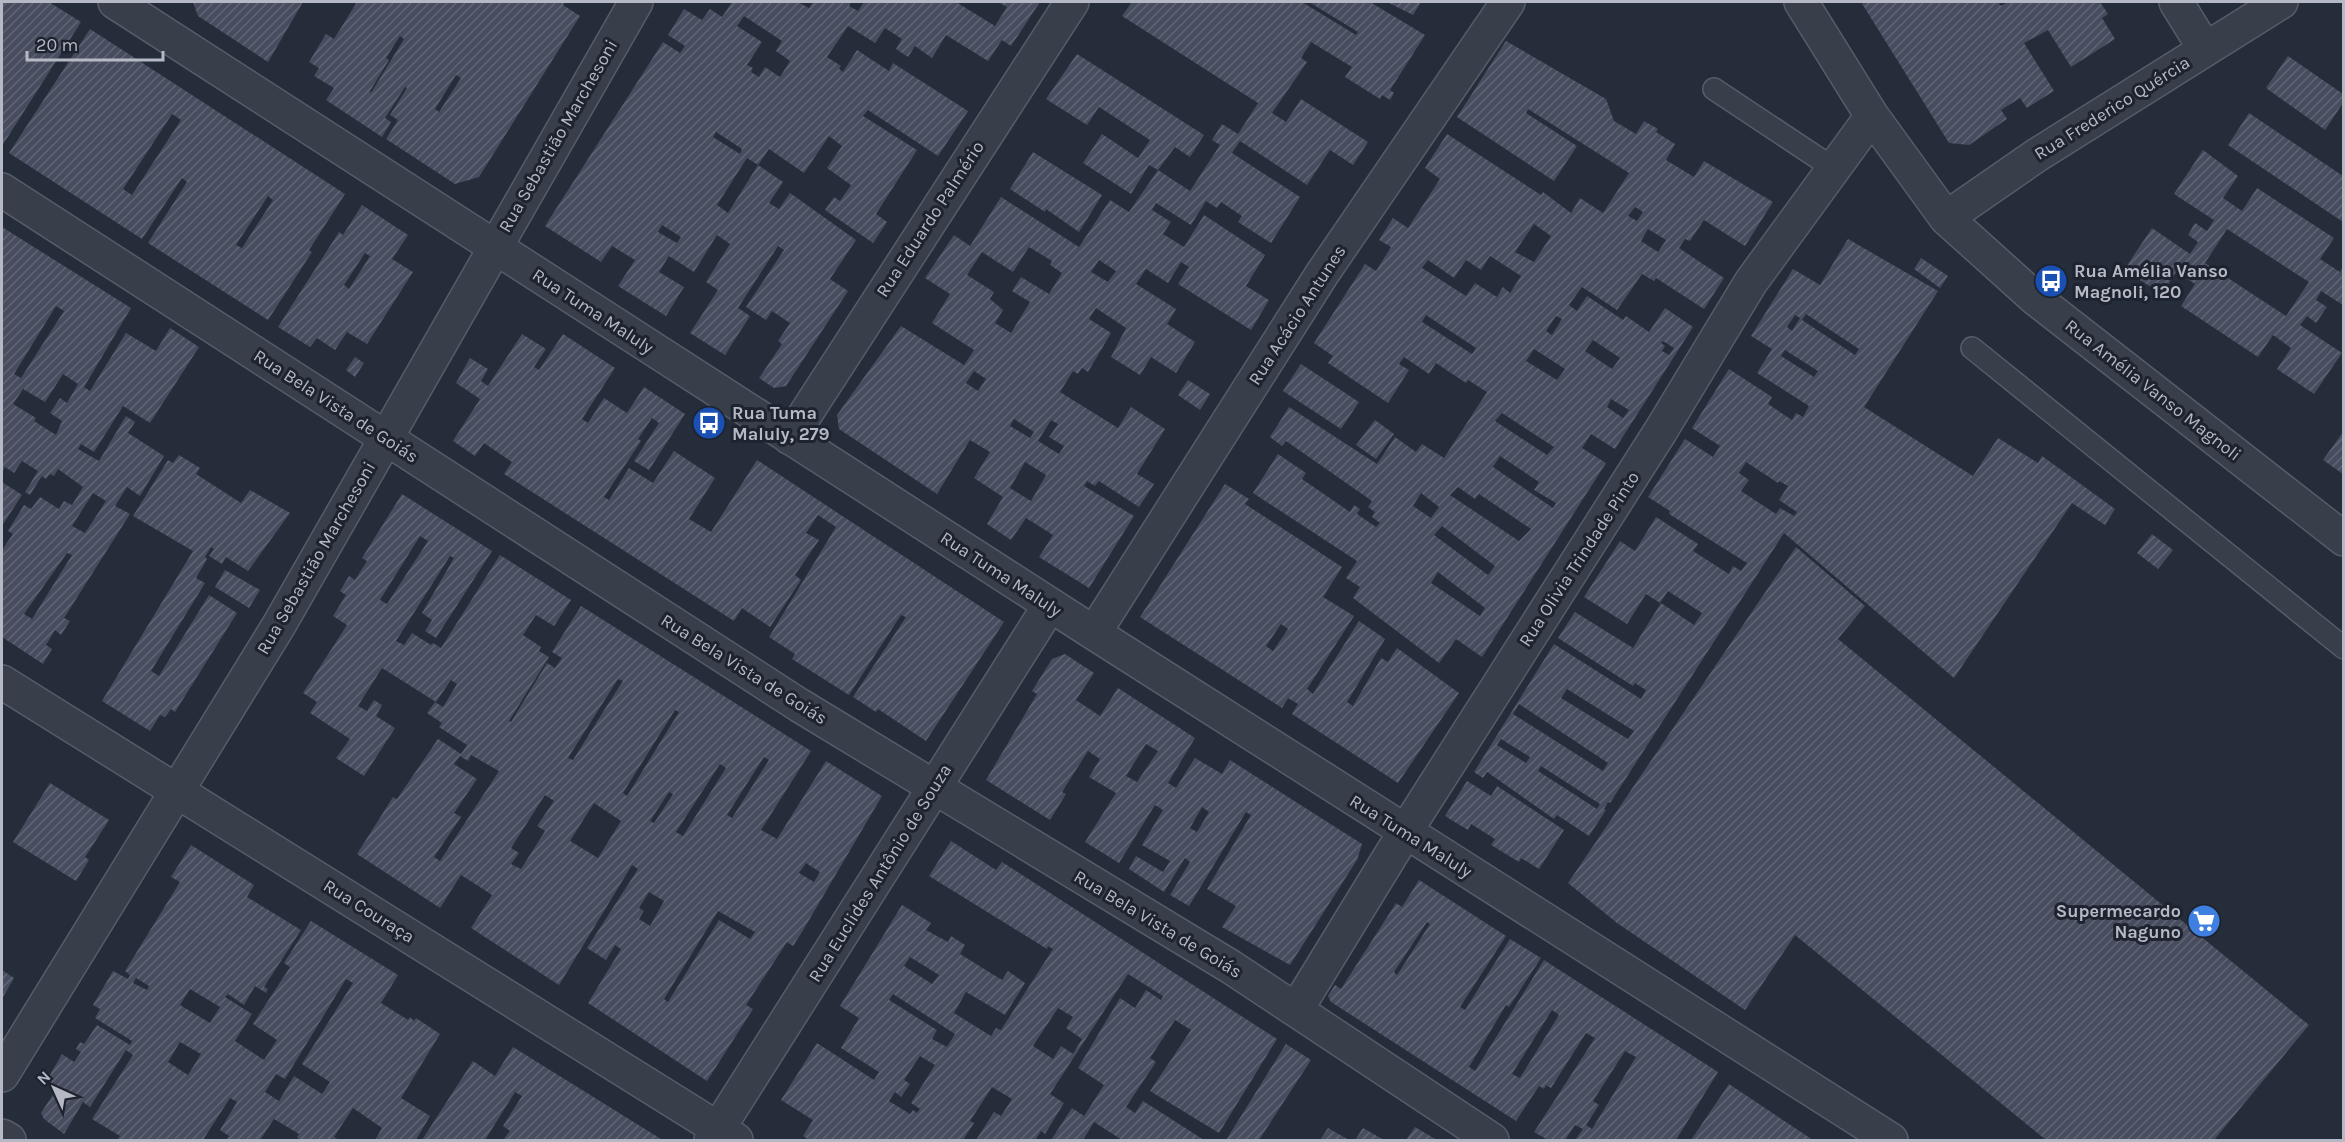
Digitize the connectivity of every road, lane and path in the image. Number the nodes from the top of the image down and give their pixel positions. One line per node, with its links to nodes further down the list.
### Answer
1 (115, 2): 8 (street, Rua Tuma Maluly)
2 (636, 2): 15 (street, Rua Sebastião Marchesoni)
3 (1072, 2): 18 (street, Rua Eduardo Palmério)
4 (1508, 2): 21 (street, Rua Acácio Antunes)
5 (1801, 2): 11 (street, Rua Amélia Vanso Magnoli)
6 (2176, 2): 9 (street)
7 (2281, 2): 9 (street, Rua Frederico Quércia)
8 (150, 11): 15 (street, Rua Tuma Maluly)
9 (2205, 49): 14 (street, Rua Frederico Quércia)
10 (1714, 89): 12 (lane)
11 (1872, 116): 12 (street, Rua Olivia Trindade Pinto); 14 (street, Rua Amélia Vanso Magnoli)
12 (1833, 168): 26 (street, Rua Olivia Trindade Pinto)
13 (2, 190): 17 (street, Rua Bela Vista de Goiás)
14 (1946, 218): 19 (street, Rua Amélia Vanso Magnoli)
15 (494, 247): 17 (street, Rua Sebastião Marchesoni); 18 (street, Rua Tuma Maluly)
16 (1972, 348): 22 (lane)
17 (385, 436): 24 (street, Rua Bela Vista de Goiás); 25 (street, Rua Sebastião Marchesoni)
18 (790, 438): 20 (street, Rua Tuma Maluly)
19 (2343, 539)
20 (1050, 605): 21 (street, Rua Tuma Maluly); 24 (street, Rua Euclides Antônio de Souza)
21 (1094, 633): 26 (street, Rua Tuma Maluly)
22 (2343, 648)
23 (2, 682): 25 (street, Rua Couraça)
24 (935, 787): 27 (street, Rua Bela Vista de Goiás); 30 (street, Rua Euclides Antônio de Souza)
25 (177, 792): 28 (street, Rua Sebastião Marchesoni); 30 (street, Rua Couraça)
26 (1405, 832): 27 (street, Rua Olivia Trindade Pinto); 33 (street, Rua Tuma Maluly)
27 (1296, 1010): 32 (street, Rua Bela Vista de Goiás)
28 (2, 1076)
29 (2, 1136): 31 (street)
30 (722, 1137)
31 (9, 1140)
32 (1492, 1140)
33 (1891, 1140)

